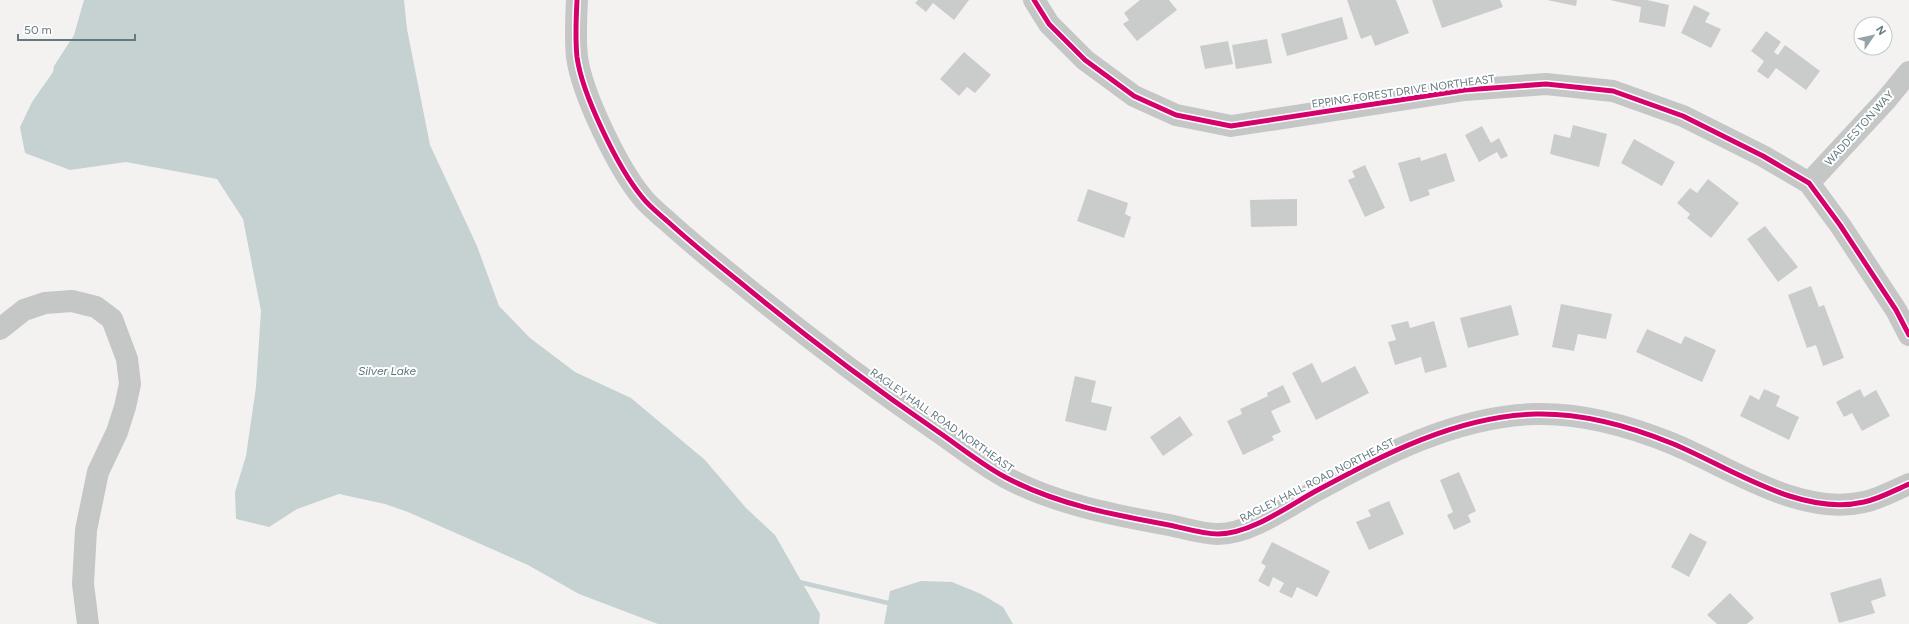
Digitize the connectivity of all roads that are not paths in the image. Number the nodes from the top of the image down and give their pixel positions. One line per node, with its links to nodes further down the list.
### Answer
1 (577, 0): 7 (street, RAGLEY HALL ROAD NORTHEAST)
2 (1034, 0): 4 (street, EPPING FOREST DRIVE NORTHEAST)
3 (1909, 72): 4 (street, WADDESTON WAY)
4 (1809, 183): 6 (street, EPPING FOREST DRIVE NORTHEAST)
5 (0, 329): 8 (street)
6 (1909, 335)
7 (1909, 484)
8 (88, 624)

